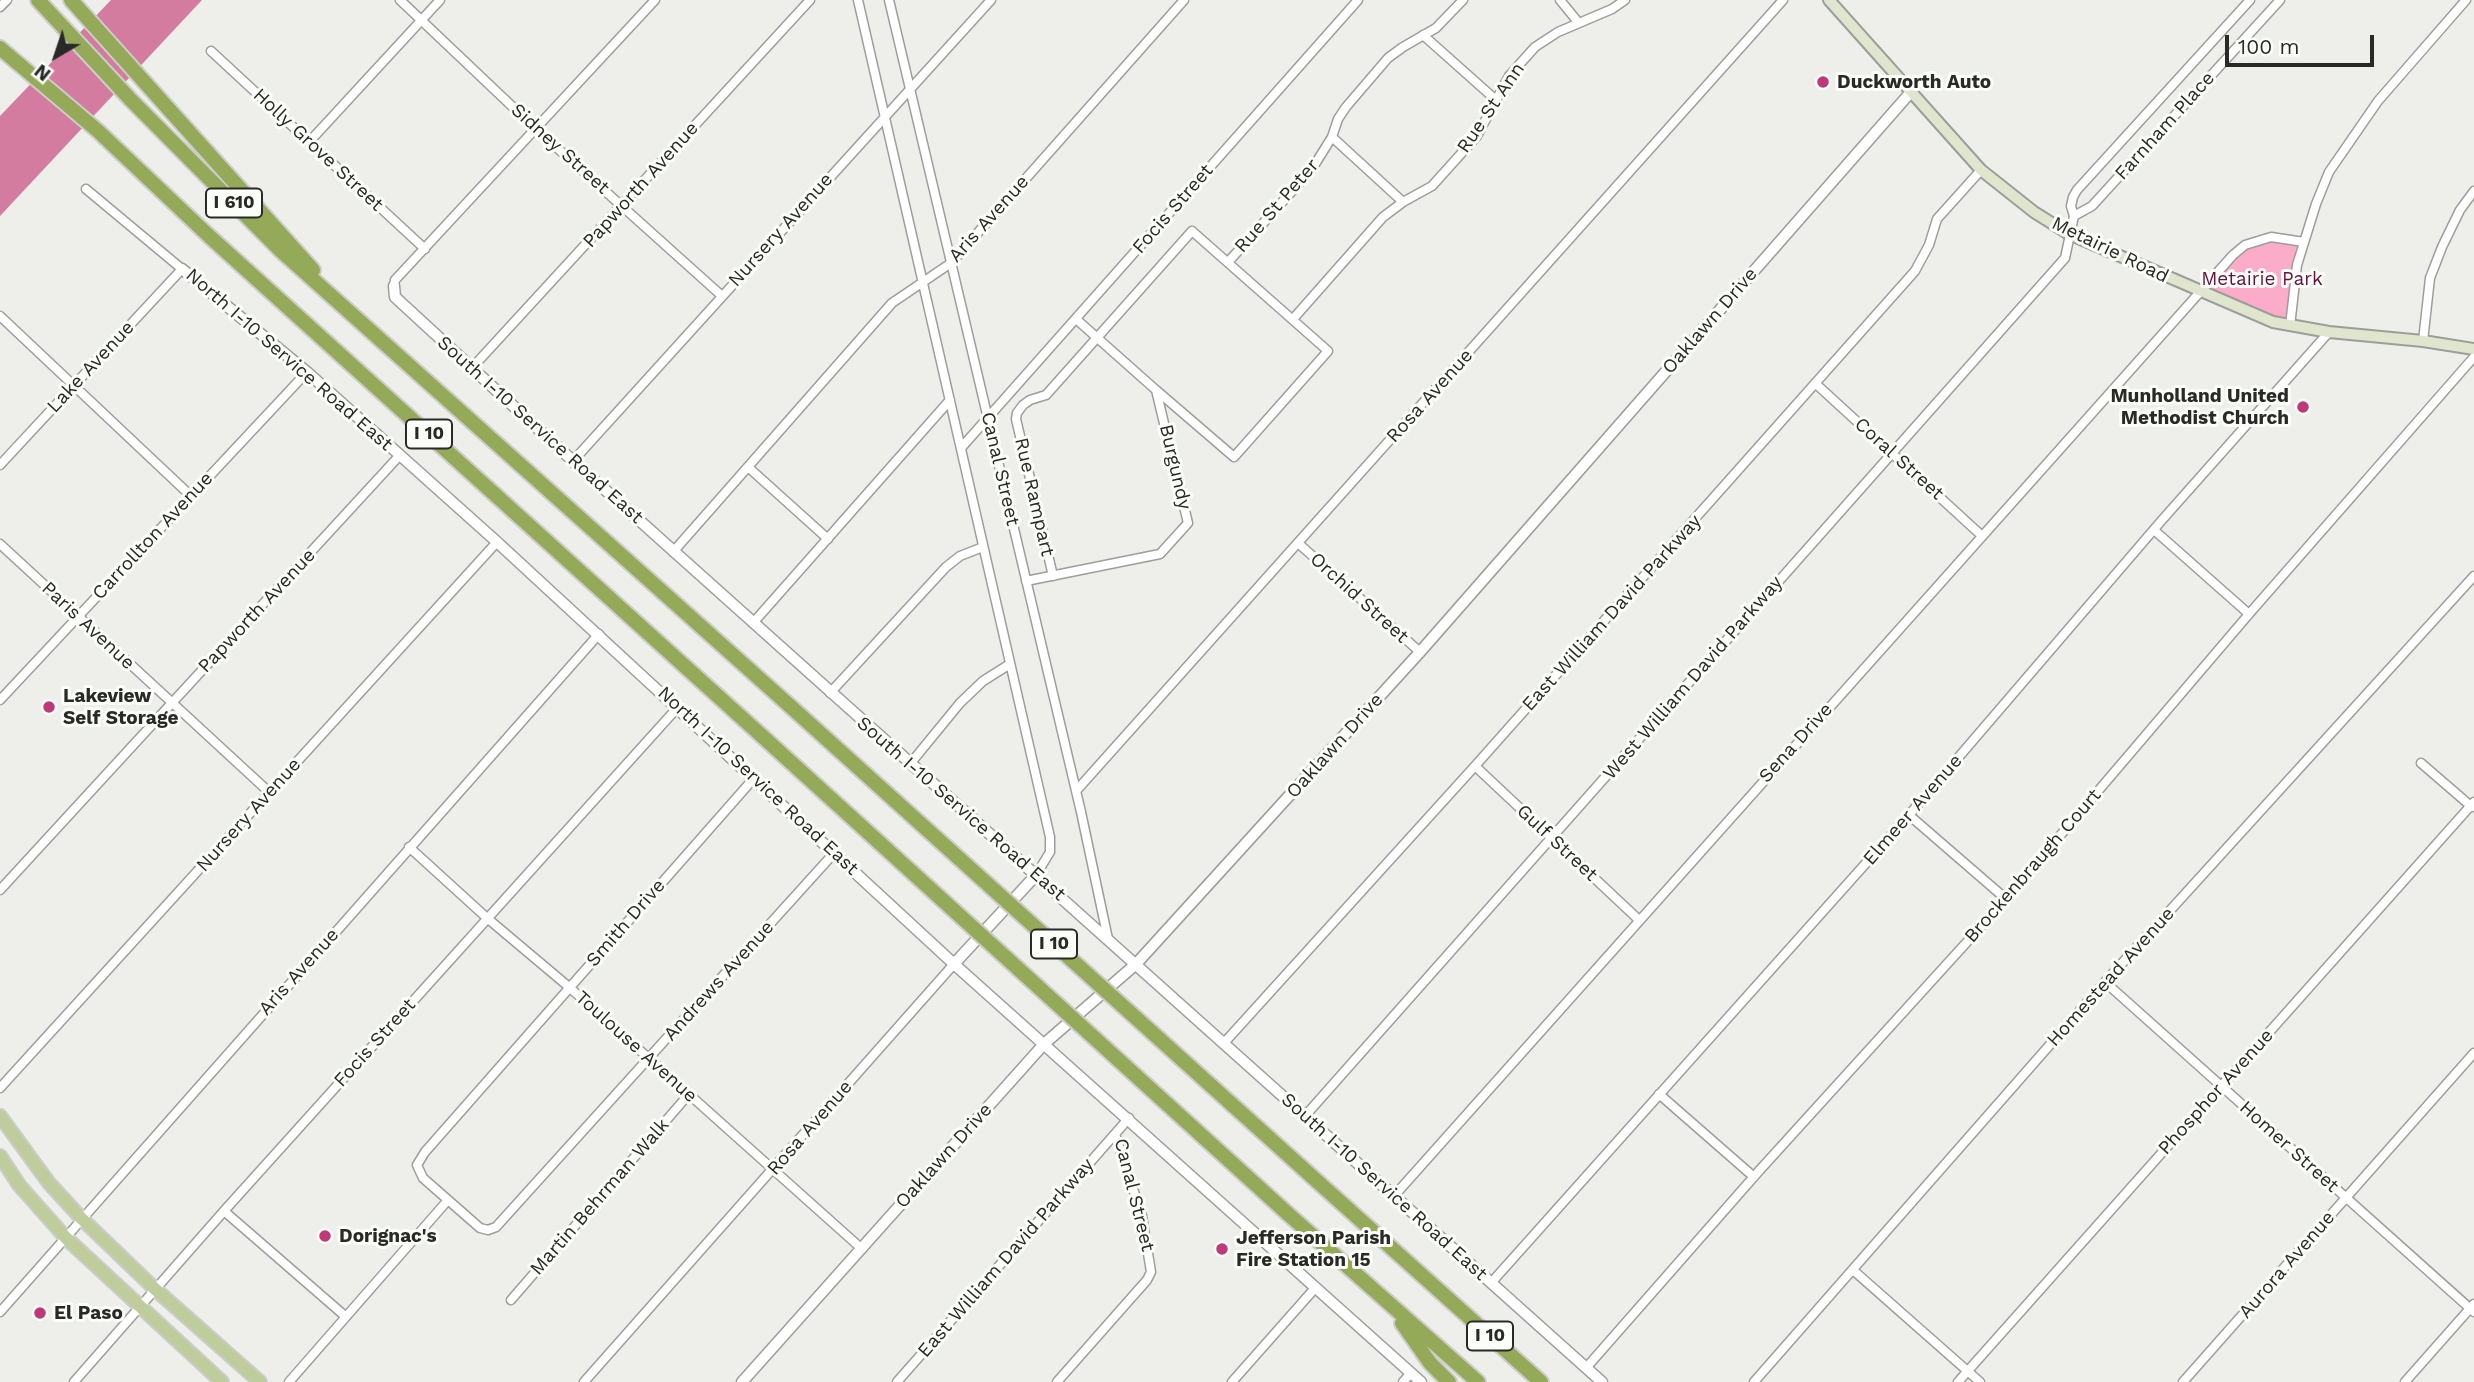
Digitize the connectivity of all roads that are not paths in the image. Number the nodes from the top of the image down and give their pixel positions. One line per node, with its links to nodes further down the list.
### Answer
1 (7, 0): 21 (street)
2 (38, 0): 50 (highway, I 610)
3 (71, 0): 50 (highway, I 10)
4 (400, 0): 22 (street, Sidney Street)
5 (440, 0): 22 (street)
6 (810, 0): 38 (street, Papworth Avenue)
7 (858, 0): 30 (street, Canal Street)
8 (889, 0): 27 (street, Canal Street)
9 (991, 0): 27 (street, Nursery Avenue)
10 (1184, 0): 44 (street, Aris Avenue)
11 (1358, 0): 52 (street, Focis Street)
12 (1463, 0): 24 (street, Rue St Peter)
13 (1560, 0): 23 (street)
14 (1625, 0): 23 (street, Rue St Ann)
15 (1783, 0): 78 (street, Rosa Avenue)
16 (1829, 0): 28 (main road, Metairie Road)
17 (2250, 0): 39 (street, Farnham Place)
18 (2280, 0): 39 (street, Farnham Place)
19 (2466, 0): 41 (street)
20 (650, 2): 31 (street)
21 (0, 7)
22 (421, 20): 31 (street, Sidney Street); 33 (street)
23 (1578, 22): 29 (street, Rue St Ann)
24 (1423, 35): 29 (street); 32 (street, Rue St Peter)
25 (0, 48): 143 (highway, I 10, bridge)
26 (211, 51): 33 (street, Holly Grove Street)
27 (910, 88): 30 (street, Nursery Avenue); 44 (street, Canal Street)
28 (1910, 93): 34 (main road, Metairie Road); 89 (street, Oaklawn Drive)
29 (1496, 100): 37 (street, Rue St Ann)
30 (885, 116): 46 (street, Canal Street); 49 (street, Nursery Avenue)
31 (536, 129): 38 (street, Sidney Street); 42 (street)
32 (1332, 137): 37 (street); 43 (street, Rue St Peter)
33 (310, 141): 42 (street, Holly Grove Street)
34 (1981, 170): 40 (main road, Metairie Road); 62 (street, East William David Parkway)
35 (86, 189): 45 (street, North I-10 Service Road East)
36 (2474, 191): 57 (street)
37 (1403, 202): 53 (street, Rue St Ann)
38 (622, 206): 49 (street, Sidney Street); 60 (street, Papworth Avenue)
39 (2074, 216): 40 (street, Farnham Place)
40 (2069, 233): 48 (main road, Metairie Road); 68 (street, West William David Parkway)
41 (2304, 242): 48 (street, Sena Drive); 54 (street)
42 (425, 249): 47 (street)
43 (1229, 261): 53 (street); 56 (street)
44 (951, 264): 46 (street, Aris Avenue); 66 (street, Canal Street)
45 (182, 269): 61 (street, North I-10 Service Road East); 63 (street, Lake Avenue)
46 (924, 282): 65 (street, Canal Street); 72 (street, Aris Avenue)
47 (394, 286): 60 (street, South I-10 Service Road East)
48 (2200, 292): 54 (main road, Metairie Road); 75 (street, Sena Drive)
49 (722, 296): 70 (street, Nursery Avenue)
50 (341, 303): 166 (highway, I 10, bridge)
51 (0, 316): 63 (street)
52 (1076, 319): 56 (street, Burgundy); 66 (street, Focis Street)
53 (1293, 319): 64 (street, Burgundy)
54 (2290, 326): 55 (main road, Metairie Road)
55 (2329, 332): 57 (main road, Metairie Road); 74 (street, Elmeer Avenue)
56 (1097, 337): 64 (street, Burgundy); 82 (street, Rue Rampart)
57 (2423, 341): 58 (main road, Metairie Road)
58 (2474, 349)
59 (2474, 357): 85 (street, Brockenbraugh Court)
60 (471, 369): 70 (street, South I-10 Service Road East)
61 (307, 372): 69 (street, North I-10 Service Road East); 73 (street, Carrollton Avenue)
62 (1816, 384): 68 (street, Coral Street); 97 (street, East William David Parkway)
63 (73, 386): 71 (street, Lake Avenue); 73 (street)
64 (1156, 390): 82 (street, Burgundy)
65 (950, 400): 67 (street, Canal Street); 76 (street)
66 (988, 418): 67 (street, Focis Street); 84 (street, Canal Street)
67 (961, 447): 80 (street, Canal Street)
68 (1892, 453): 75 (street, Coral Street); 103 (street, West William David Parkway)
69 (400, 455): 77 (street, North I-10 Service Road East); 93 (street, Papworth Avenue)
70 (573, 461): 81 (street, South I-10 Service Road East)
71 (0, 465)
72 (748, 467): 76 (street); 81 (street, Aris Avenue)
73 (191, 496): 86 (street, Carrollton Avenue)
74 (2154, 530): 85 (street); 102 (street, Elmeer Avenue)
75 (1981, 535): 110 (street, Sena Drive)
76 (828, 539): 87 (street)
77 (497, 542): 88 (street, North I-10 Service Road East); 100 (street, Nursery Avenue)
78 (1298, 543): 89 (street, Orchid Street); 99 (street, Rosa Avenue)
79 (0, 544): 86 (street, Paris Avenue)
80 (984, 547): 90 (street, Canal Street); 91 (street)
81 (673, 552): 87 (street, South I-10 Service Road East)
82 (1052, 576): 84 (street)
83 (2474, 576): 114 (street, Homestead Avenue)
84 (1026, 581): 99 (street, Canal Street)
85 (2249, 614): 108 (street, Brockenbraugh Court)
86 (78, 616): 92 (street, Carrollton Avenue); 93 (street, Paris Avenue)
87 (753, 623): 91 (street, South I-10 Service Road East)
88 (599, 634): 94 (street, North I-10 Service Road East); 104 (street, Aris Avenue)
89 (1420, 652): 113 (street, Oaklawn Drive)
90 (1010, 664): 95 (street); 106 (street, Canal Street)
91 (830, 693): 95 (street, South I-10 Service Road East)
92 (0, 700)
93 (173, 703): 100 (street, Paris Avenue); 107 (street, Papworth Avenue)
94 (678, 707): 98 (street, North I-10 Service Road East); 109 (street, Focis Street)
95 (910, 764): 106 (street, South I-10 Service Road East)
96 (2421, 764): 101 (street)
97 (1475, 766): 103 (street, Gulf Street); 116 (street, East William David Parkway)
98 (755, 777): 105 (street, North I-10 Service Road East); 115 (street, Smith Drive)
99 (1076, 791): 111 (street, Canal Street)
100 (269, 792): 121 (street, Nursery Avenue)
101 (2473, 805): 120 (street, Phosphor Avenue)
102 (1909, 815): 108 (street); 123 (street, Elmeer Avenue)
103 (1552, 838): 110 (street, Gulf Street); 125 (street, West William David Parkway)
104 (409, 847): 109 (street, Toulouse Avenue); 135 (street, Aris Avenue)
105 (835, 852): 112 (street, North I-10 Service Road East); 119 (street, Andrews Avenue)
106 (1036, 875): 111 (street, South I-10 Service Road East); 112 (street, Rosa Avenue)
107 (0, 890)
108 (2006, 899): 130 (street, Brockenbraugh Court)
109 (487, 918): 115 (street, Toulouse Avenue); 134 (street, Focis Street)
110 (1639, 920): 131 (street, Sena Drive)
111 (1108, 939): 113 (street, South I-10 Service Road East)
112 (954, 964): 117 (street, North I-10 Service Road East); 129 (street, Rosa Avenue)
113 (1136, 964): 116 (street, South I-10 Service Road East); 117 (street, Oaklawn Drive)
114 (2105, 982): 120 (street, Homer Street); 138 (street, Homestead Avenue)
115 (569, 987): 119 (street, Toulouse Avenue); 133 (street, Smith Drive)
116 (1224, 1043): 125 (street, South I-10 Service Road East)
117 (1044, 1044): 126 (street, North I-10 Service Road East); 137 (street, Oaklawn Drive)
118 (2474, 1053): 132 (street, Aurora Avenue)
119 (649, 1058): 122 (street, Toulouse Avenue); 133 (street, Andrews Avenue)
120 (2221, 1086): 132 (street, Homer Street); 150 (street, Phosphor Avenue)
121 (0, 1088)
122 (689, 1094): 129 (street, Toulouse Avenue); 142 (street, Martin Behrman Walk)
123 (1660, 1094): 130 (street); 139 (street, Elmeer Avenue)
124 (0, 1116): 135 (main road)
125 (1305, 1116): 131 (street, South I-10 Service Road East)
126 (1129, 1118): 127 (street, Canal Street); 140 (street, North I-10 Service Road East)
127 (1115, 1134): 159 (street, East William David Parkway); 160 (street, Canal Street)
128 (0, 1156): 136 (main road)
129 (774, 1170): 137 (street, Toulouse Avenue); 157 (street, Rosa Avenue)
130 (1754, 1177): 149 (street, Brockenbraugh Court)
131 (1394, 1196): 139 (street, South I-10 Service Road East)
132 (2346, 1198): 145 (street, Homer Street); 171 (street, Aurora Avenue)
133 (448, 1200): 147 (street)
134 (224, 1211): 141 (street, Focis Street); 147 (street)
135 (81, 1218): 136 (street, Aris Avenue); 141 (main road)
136 (66, 1238): 144 (main road); 146 (street, Aris Avenue)
137 (862, 1249): 158 (street, Oaklawn Drive)
138 (1853, 1270): 150 (street); 168 (street, Homestead Avenue)
139 (1491, 1283): 149 (street, South I-10 Service Road East)
140 (1316, 1287): 151 (street, North I-10 Service Road East); 161 (street)
141 (155, 1289): 144 (street, Focis Street); 155 (main road)
142 (511, 1300)
143 (1387, 1302): 164 (highway); 165 (highway, I 10)
144 (139, 1307): 148 (main road); 152 (street, Focis Street)
145 (2473, 1308): 172 (street)
146 (0, 1312)
147 (345, 1316): 156 (street)
148 (196, 1358): 153 (main road); 154 (main road)
149 (1586, 1368): 167 (street, South I-10 Service Road East)
150 (1968, 1371): 169 (street, Phosphor Avenue); 170 (street)
151 (1411, 1373): 162 (street); 163 (street, North I-10 Service Road East)
152 (74, 1382)
153 (222, 1382)
154 (235, 1382)
155 (260, 1382)
156 (289, 1382)
157 (584, 1382)
158 (742, 1382)
159 (898, 1382)
160 (1057, 1382)
161 (1232, 1382)
162 (1403, 1382)
163 (1421, 1382)
164 (1448, 1382)
165 (1478, 1382)
166 (1541, 1382)
167 (1602, 1382)
168 (1754, 1382)
169 (1958, 1382)
170 (1980, 1382)
171 (2183, 1382)
172 (2405, 1382)

